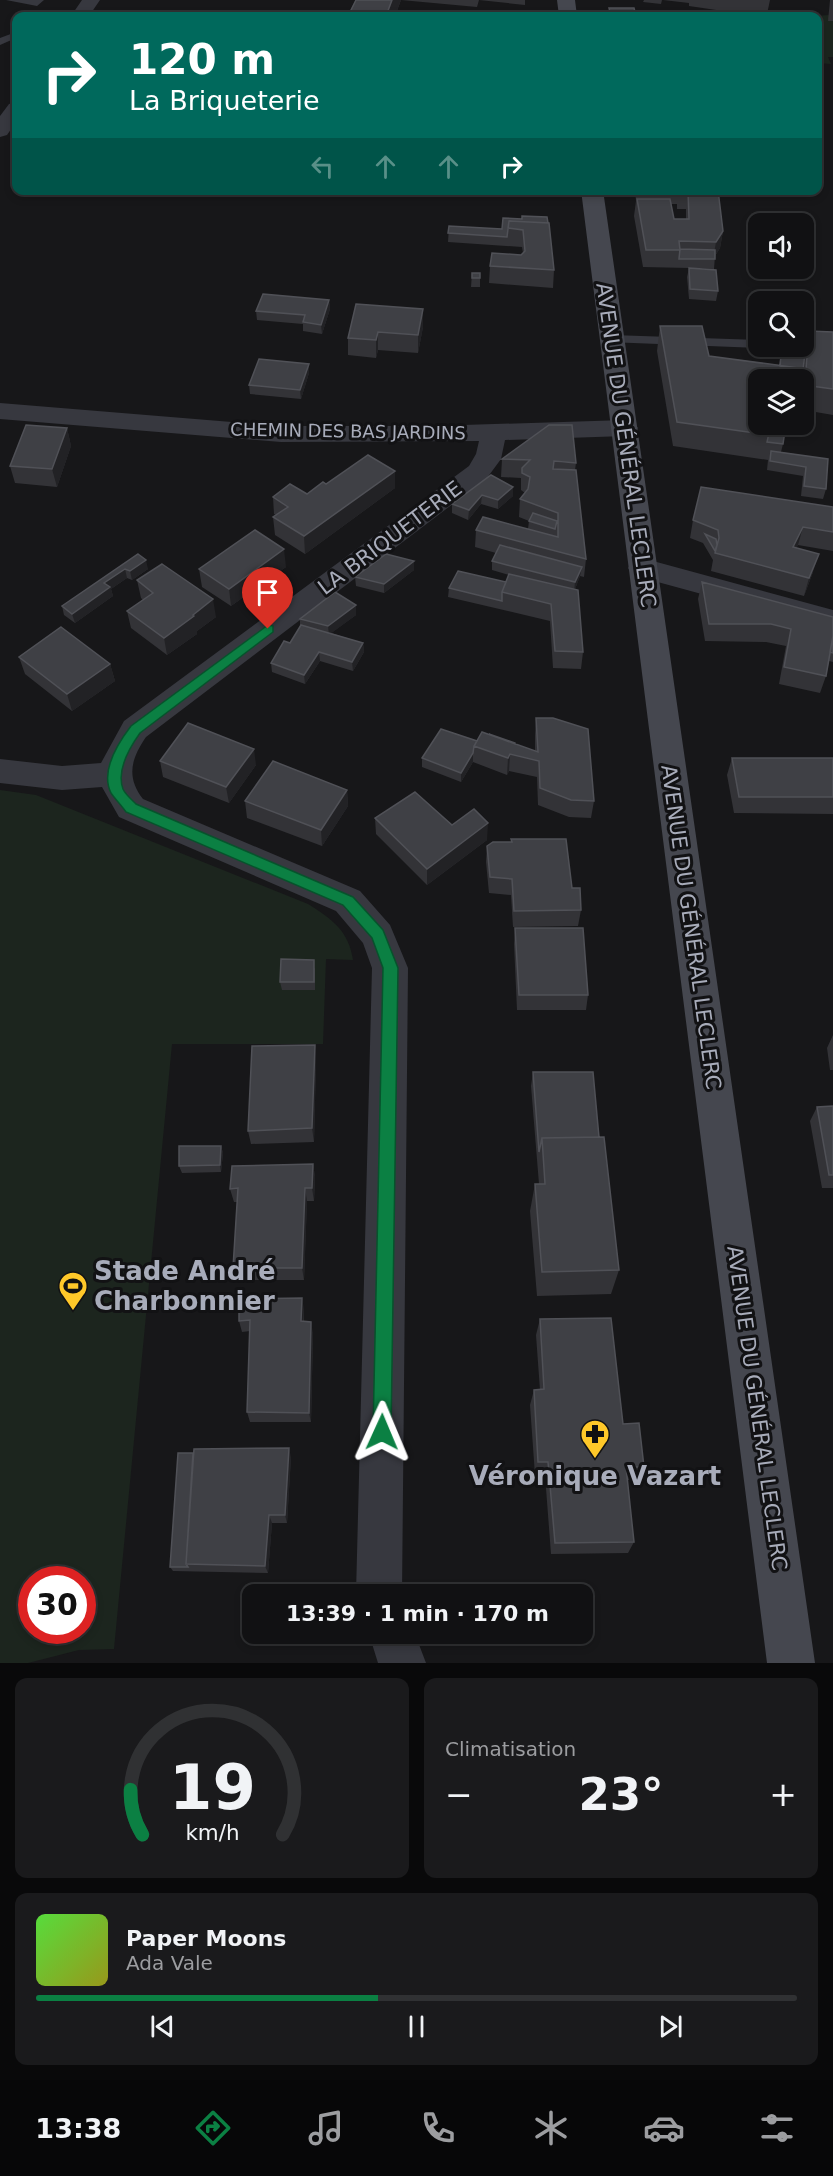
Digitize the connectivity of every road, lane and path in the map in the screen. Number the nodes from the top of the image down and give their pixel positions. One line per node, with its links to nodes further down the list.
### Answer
1 (11, 0): 2 (lane)
2 (39, 0)
3 (12, 114): 4 (street)
4 (0, 131)
5 (593, 195): 6 (main road, AVENUE DU GÉNÉRAL LECLERC)
6 (612, 339): 7 (lane); 9 (main road, AVENUE DU GÉNÉRAL LECLERC)
7 (748, 344)
8 (0, 411): 10 (street, CHEMIN DES BAS JARDINS)
9 (625, 428): 10 (street, CHEMIN DES BAS JARDINS); 11 (main road, AVENUE DU GÉNÉRAL LECLERC)
10 (493, 433): 14 (street, LA BRIQUETERIE)
11 (642, 568): 12 (street); 18 (main road, AVENUE DU GÉNÉRAL LECLERC)
12 (833, 620)
13 (0, 771): 14 (street)
14 (115, 774): 15 (street)
15 (379, 1584)
16 (395, 1644): 17 (street)
17 (402, 1663)
18 (791, 1663)

